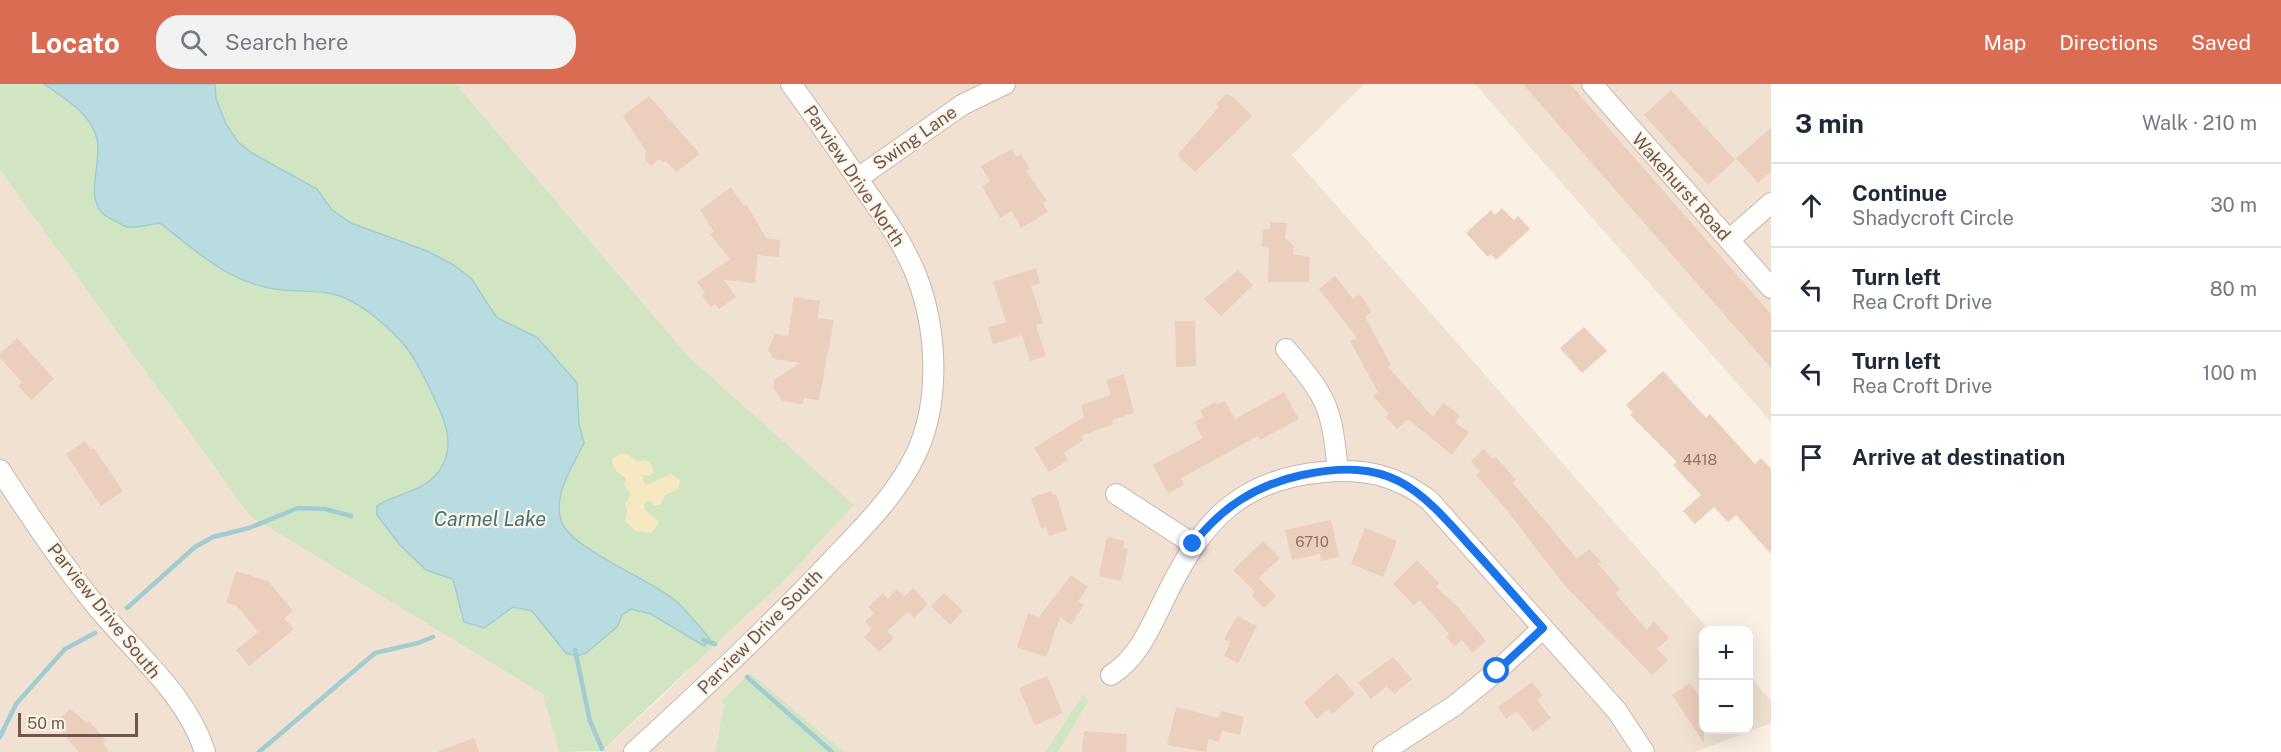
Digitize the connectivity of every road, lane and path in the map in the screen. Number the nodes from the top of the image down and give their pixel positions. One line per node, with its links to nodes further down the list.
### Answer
1 (791, 84): 4 (street, Parview Drive North)
2 (1005, 84): 4 (street, Swing Lane)
3 (1592, 84): 6 (street, Wakehurst Road)
4 (858, 178): 12 (street, Parview Drive North)
5 (1771, 203): 6 (street)
6 (1728, 240): 7 (street, Wakehurst Road)
7 (1771, 288)
8 (1286, 349): 10 (street)
9 (0, 471): 16 (street, Parview Drive South)
10 (1338, 471): 13 (street); 14 (street)
11 (1116, 494): 13 (street)
12 (881, 506): 17 (street, Parview Drive South)
13 (1193, 544): 15 (street)
14 (1543, 628): 18 (street); 19 (street)
15 (1111, 675)
16 (205, 752)
17 (634, 752)
18 (1383, 752)
19 (1644, 752)

